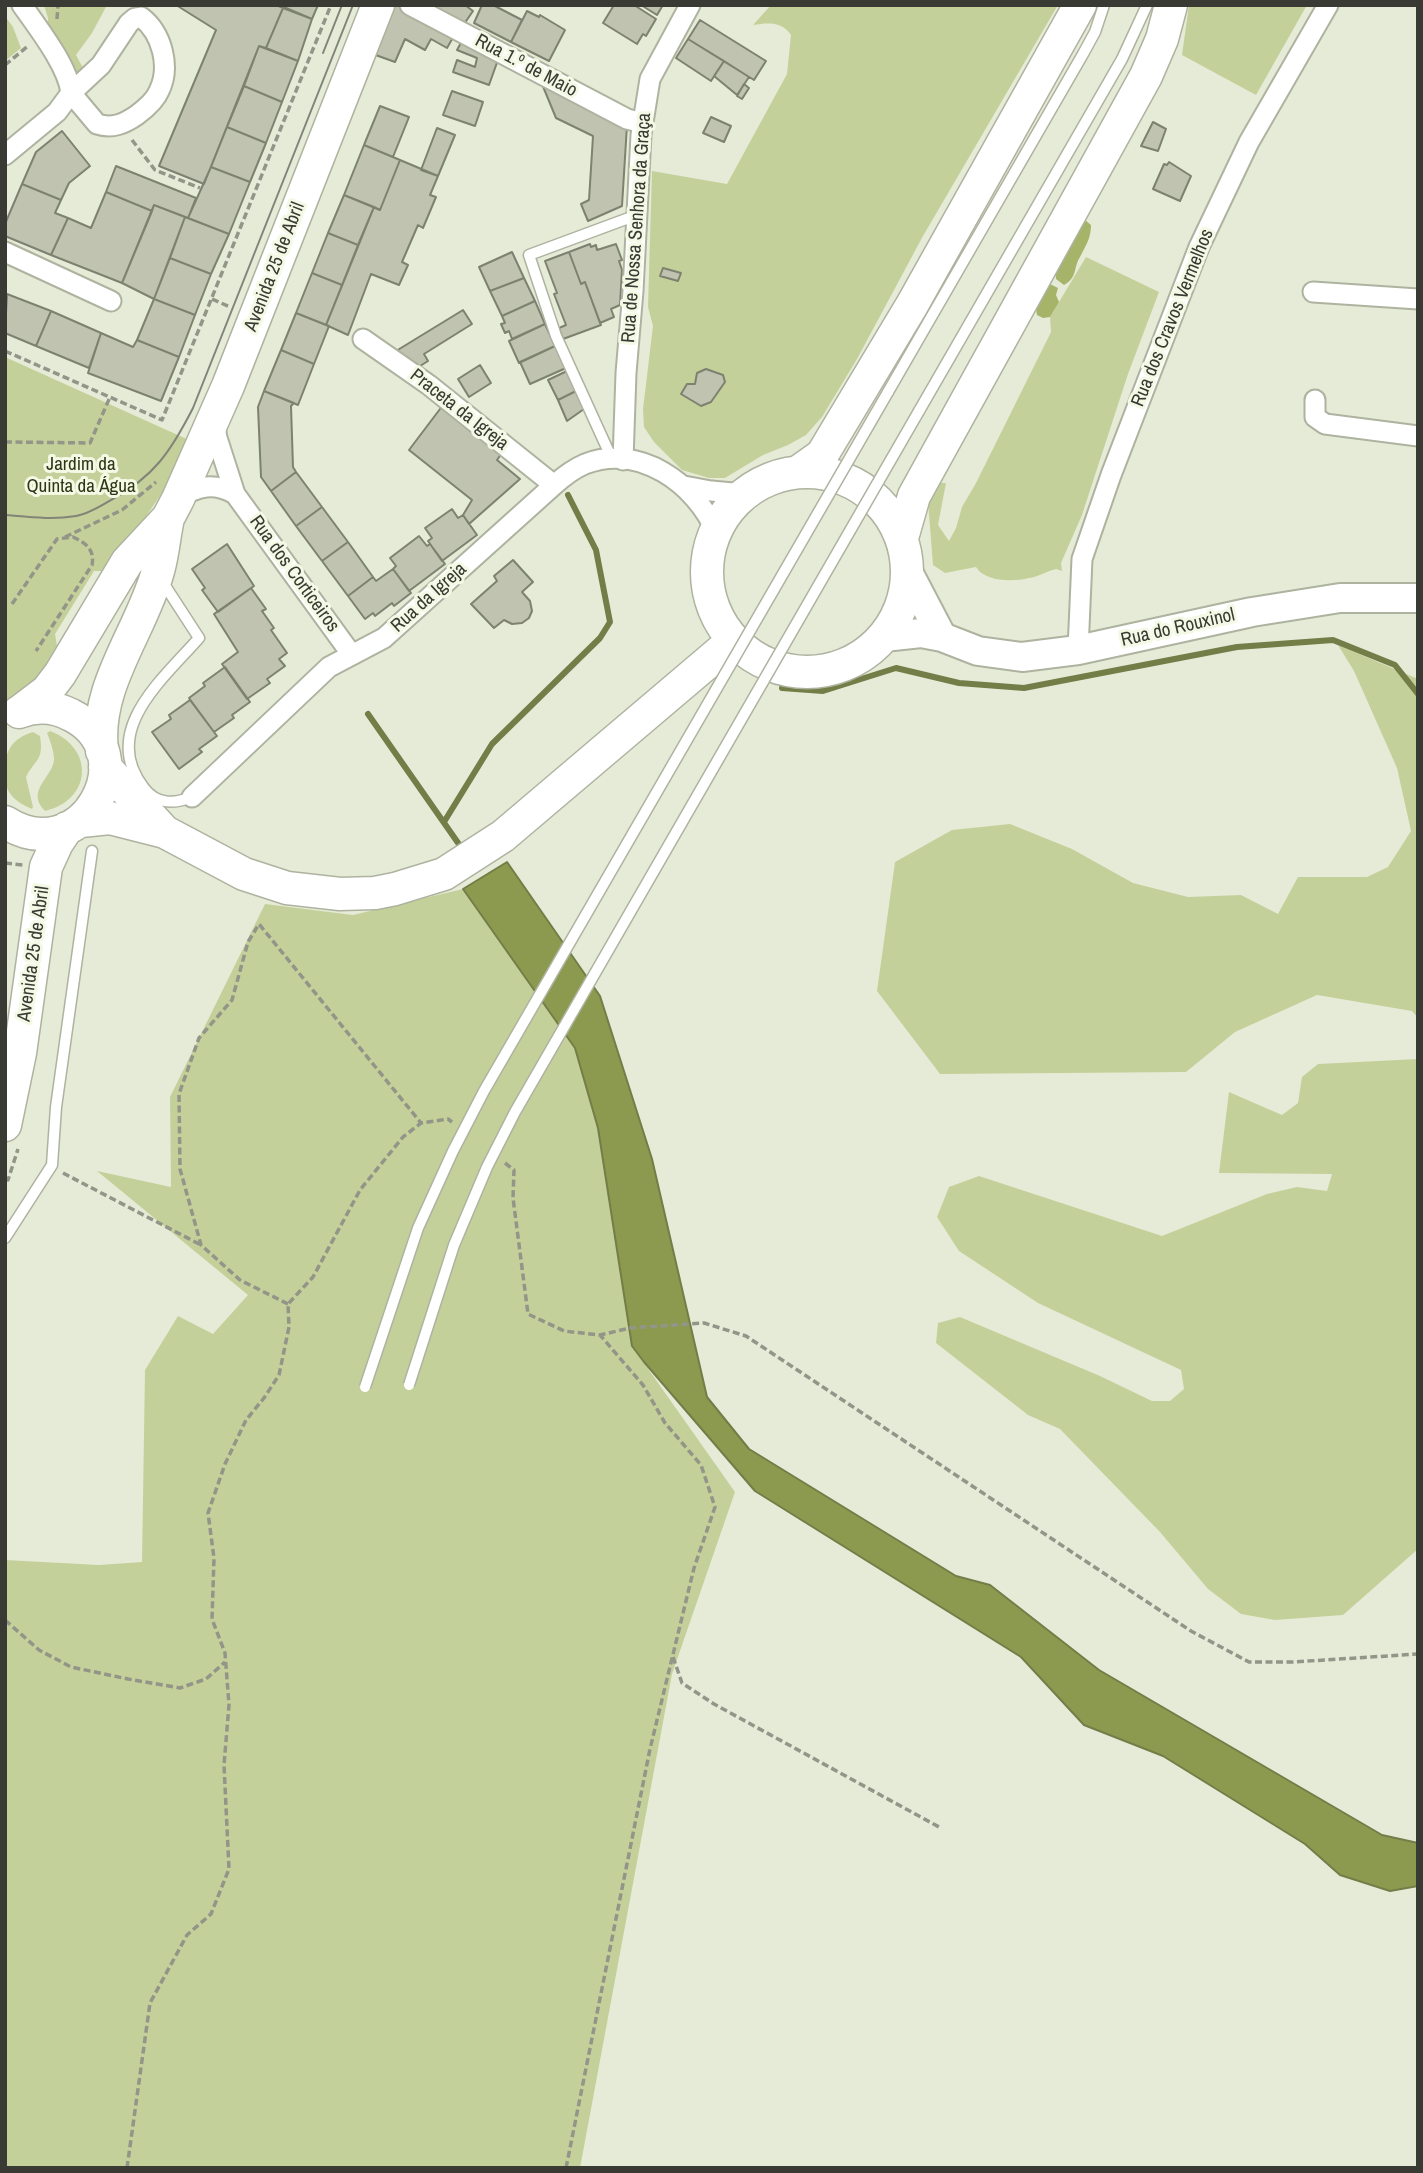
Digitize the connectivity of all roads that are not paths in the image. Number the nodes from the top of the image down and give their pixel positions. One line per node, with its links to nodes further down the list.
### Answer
1 (22, 5): 10 (street)
2 (410, 5): 11 (street, Rua 1.º de Maio)
3 (690, 5): 11 (street, Rua de Nossa Senhora da Graça)
4 (1080, 5): 23 (main road)
5 (1104, 5): 49 (lane, bridge)
6 (1147, 5): 48 (lane, bridge)
7 (1171, 5): 30 (main road)
8 (1328, 5): 37 (street, Rua dos Cravos Vermelhos)
9 (375, 8): 20 (main road, Avenida 25 de Abril)
10 (67, 99): 10 (street); 12 (street)
11 (643, 123): 13 (street, Rua de Nossa Senhora da Graça)
12 (5, 155)
13 (636, 215): 22 (street, Rua de Nossa Senhora da Graça); 22 (lane)
14 (5, 252): 17 (street)
15 (1312, 292): 16 (street)
16 (1418, 299)
17 (111, 301)
18 (363, 339): 24 (street, Praceta da Igreja)
19 (1315, 400): 21 (street)
20 (214, 419): 26 (street, Rua dos Corticeiros); 28 (main road, Avenida 25 de Abril)
21 (1418, 436)
22 (618, 460): 24 (street, Rua da Igreja); 25 (street, Rua da Igreja)
23 (799, 472): 27 (main road); 30 (main road)
24 (554, 485): 38 (street, Rua da Igreja)
25 (684, 486): 27 (street, Rua da Igreja); 29 (street, Rua da Igreja)
26 (235, 494): 28 (street); 38 (street, Rua dos Corticeiros)
27 (745, 494): 29 (main road)
28 (173, 508): 31 (main road, Avenida 25 de Abril); 39 (main road, Avenida 25 de Abril)
29 (716, 532): 36 (main road)
30 (902, 538): 32 (main road)
31 (158, 572): 40 (main road, Avenida 25 de Abril); 41 (lane)
32 (908, 572): 34 (main road); 35 (main road)
33 (1418, 598): 37 (main road, Rua do Rouxinol)
34 (884, 637): 35 (main road, Rua do Rouxinol); 36 (main road)
35 (942, 637): 37 (main road, Rua do Rouxinol)
36 (734, 640): 44 (main road)
37 (1078, 650)
38 (352, 655): 41 (street, Rua da Igreja)
39 (10, 715): 40 (main road)
40 (104, 760): 43 (main road, Avenida 25 de Abril); 44 (main road)
41 (192, 797)
42 (5, 822): 43 (main road)
43 (74, 825): 44 (main road); 46 (main road, Avenida 25 de Abril)
44 (164, 832)
45 (92, 851): 47 (lane)
46 (5, 1125)
47 (5, 1238)
48 (409, 1385)
49 (365, 1387)

